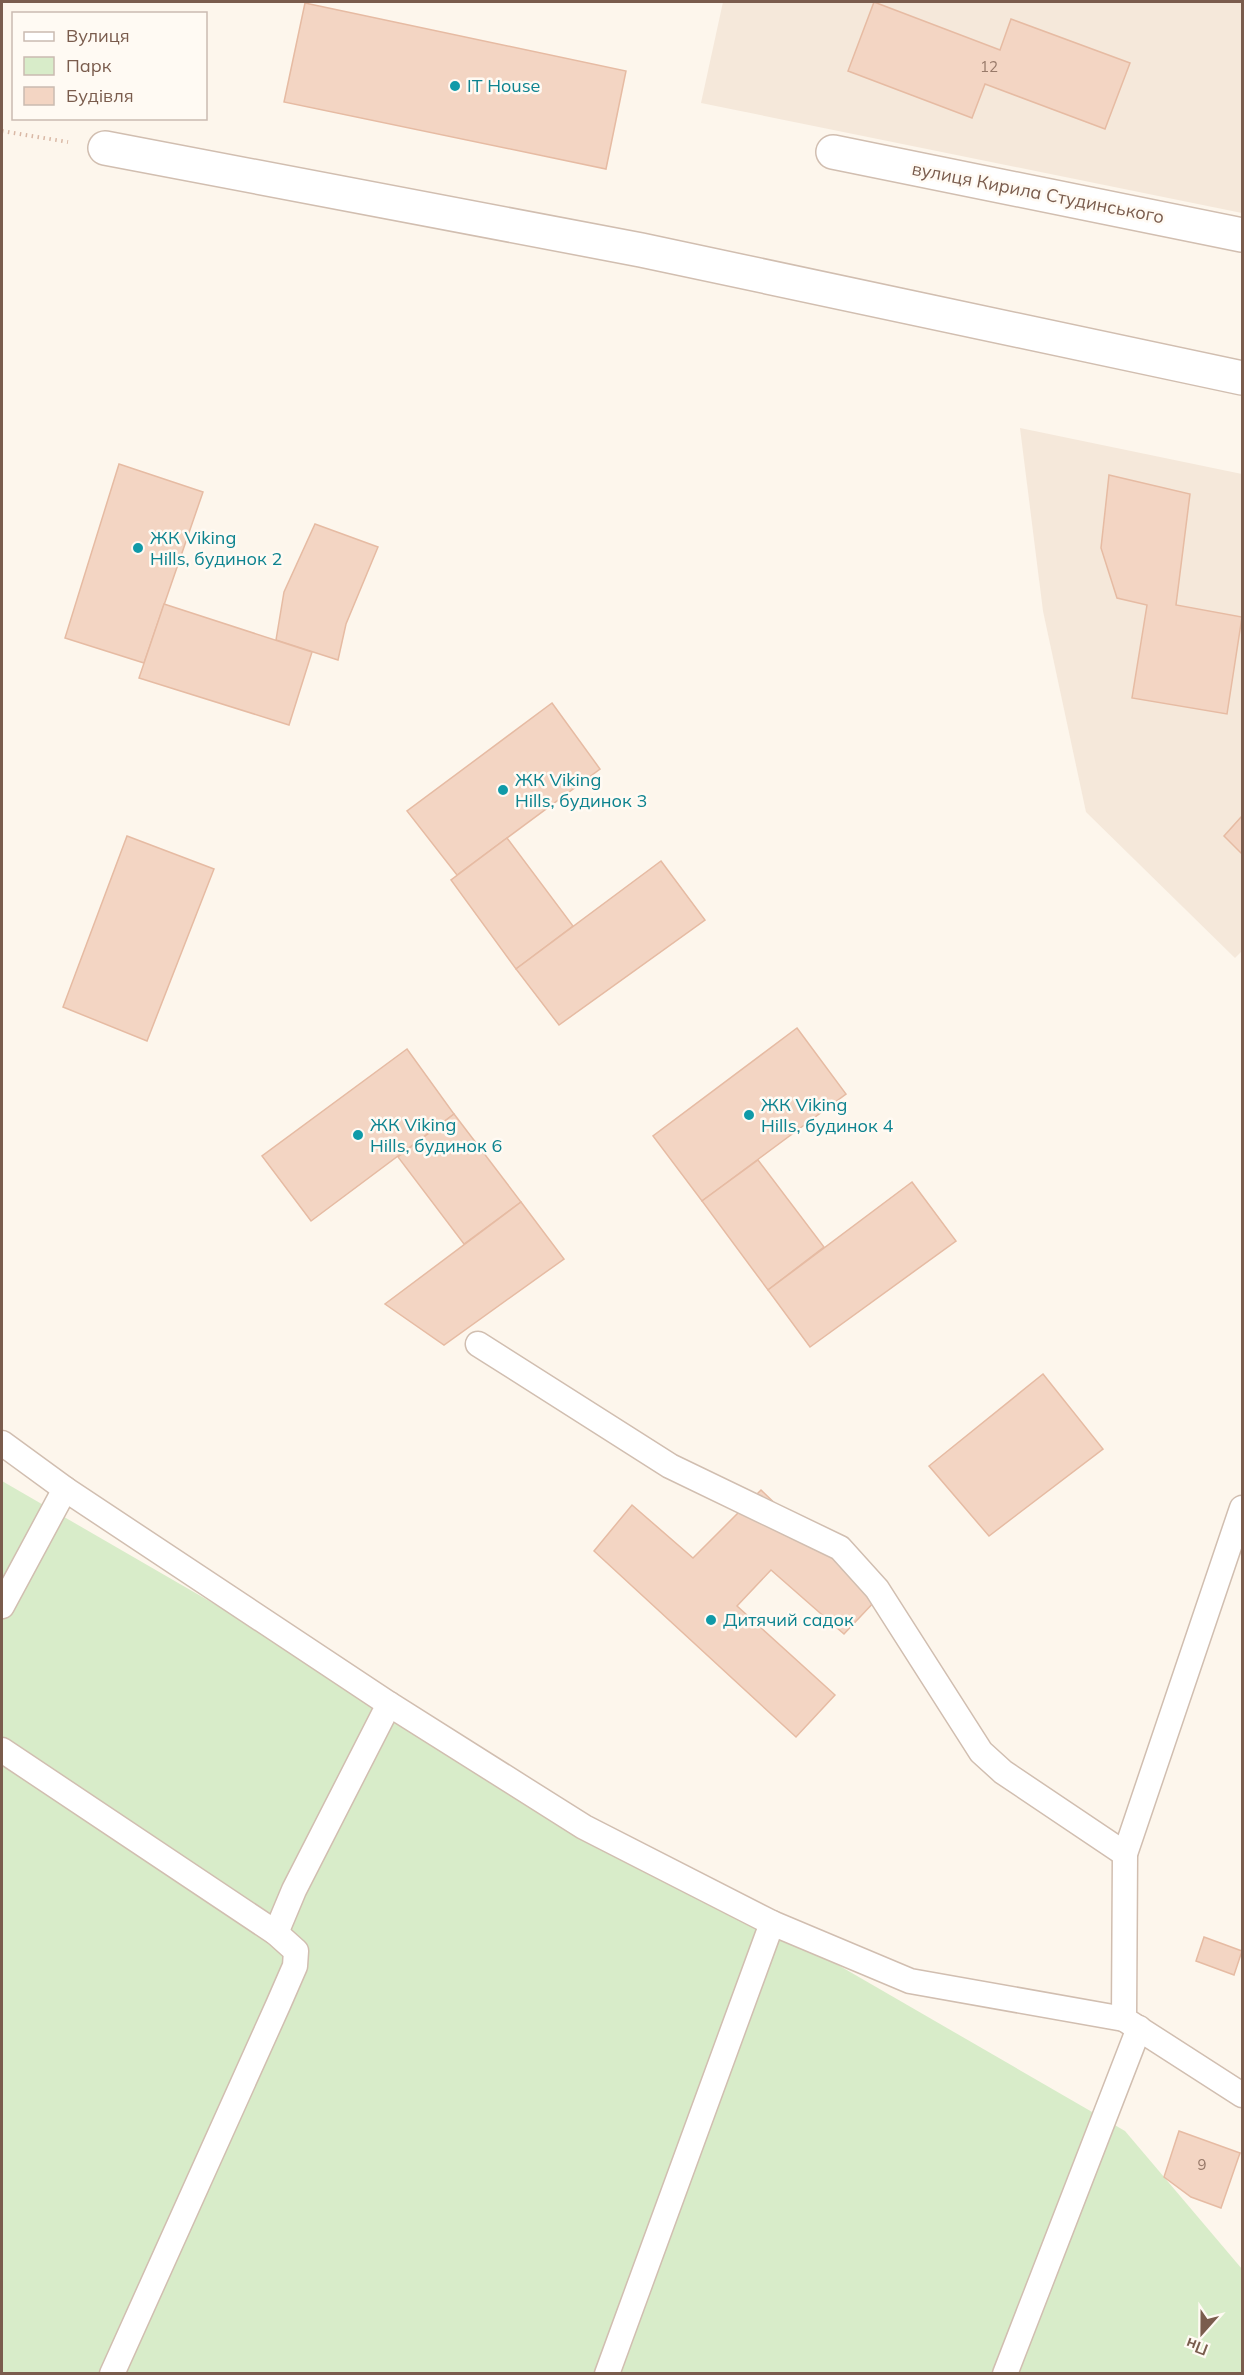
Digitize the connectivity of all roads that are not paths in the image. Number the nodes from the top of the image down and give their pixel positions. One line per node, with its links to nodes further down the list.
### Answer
1 (105, 148): 4 (street)
2 (833, 152): 3 (street, вулиця Кирила Студинського)
3 (1242, 235)
4 (1242, 378)
5 (478, 1344): 12 (lane)
6 (2, 1443): 7 (lane)
7 (65, 1489): 9 (lane); 10 (lane)
8 (1242, 1508): 12 (lane)
9 (2, 1606)
10 (389, 1704): 13 (lane); 14 (lane)
11 (2, 1750): 14 (lane)
12 (1125, 1854): 15 (lane)
13 (772, 1923): 15 (lane); 18 (lane)
14 (276, 1933): 17 (lane)
15 (1131, 2024): 16 (lane); 19 (lane)
16 (1242, 2096)
17 (112, 2373)
18 (607, 2373)
19 (1005, 2373)

